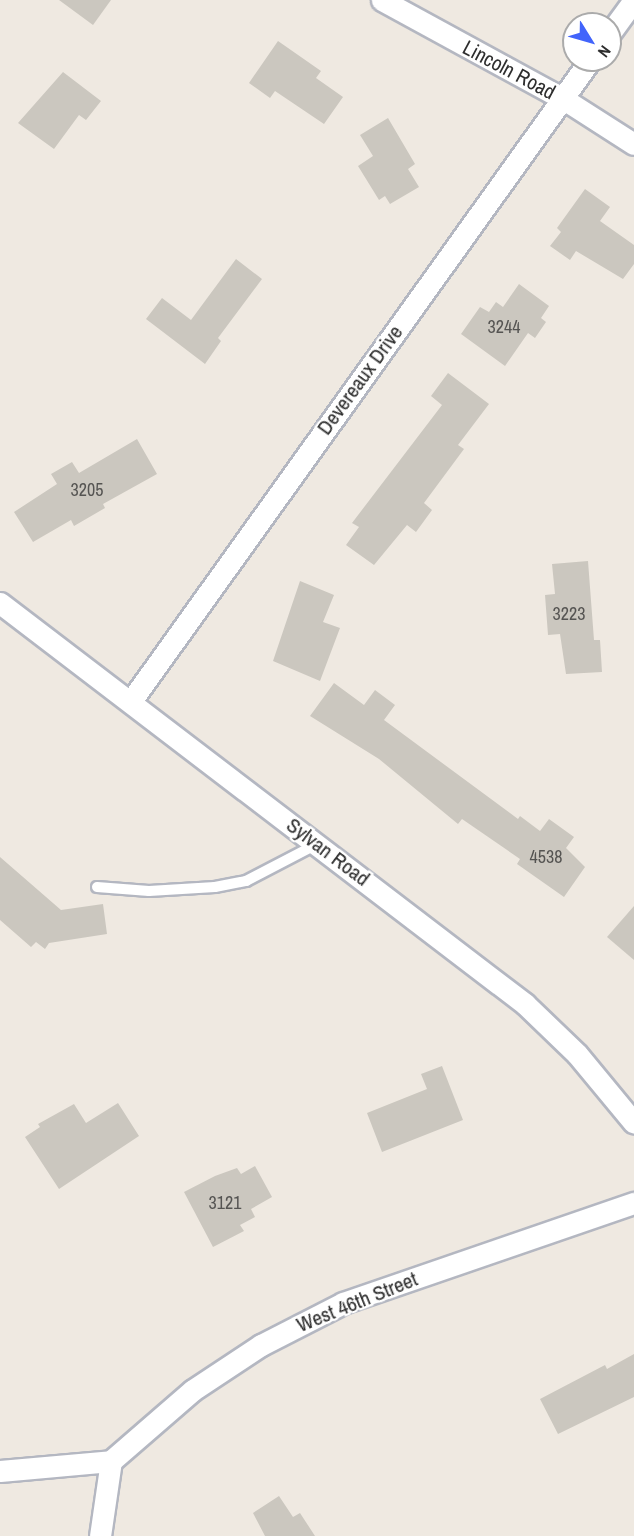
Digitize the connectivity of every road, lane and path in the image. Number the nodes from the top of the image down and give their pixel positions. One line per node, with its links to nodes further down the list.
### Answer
1 (382, 0): 5 (street, Lincoln Road)
2 (634, 0): 3 (street)
3 (622, 16)
4 (581, 72): 5 (street, Devereaux Drive)
5 (562, 98): 6 (street, Lincoln Road); 8 (street, Devereaux Drive)
6 (634, 144)
7 (0, 603): 8 (street, Sylvan Road)
8 (131, 701): 9 (street, Sylvan Road)
9 (317, 844): 10 (lane); 11 (street, Sylvan Road)
10 (97, 887)
11 (634, 1123)
12 (634, 1203): 13 (street, West 46th Street)
13 (111, 1461): 14 (street); 15 (street)
14 (0, 1471)
15 (100, 1536)

